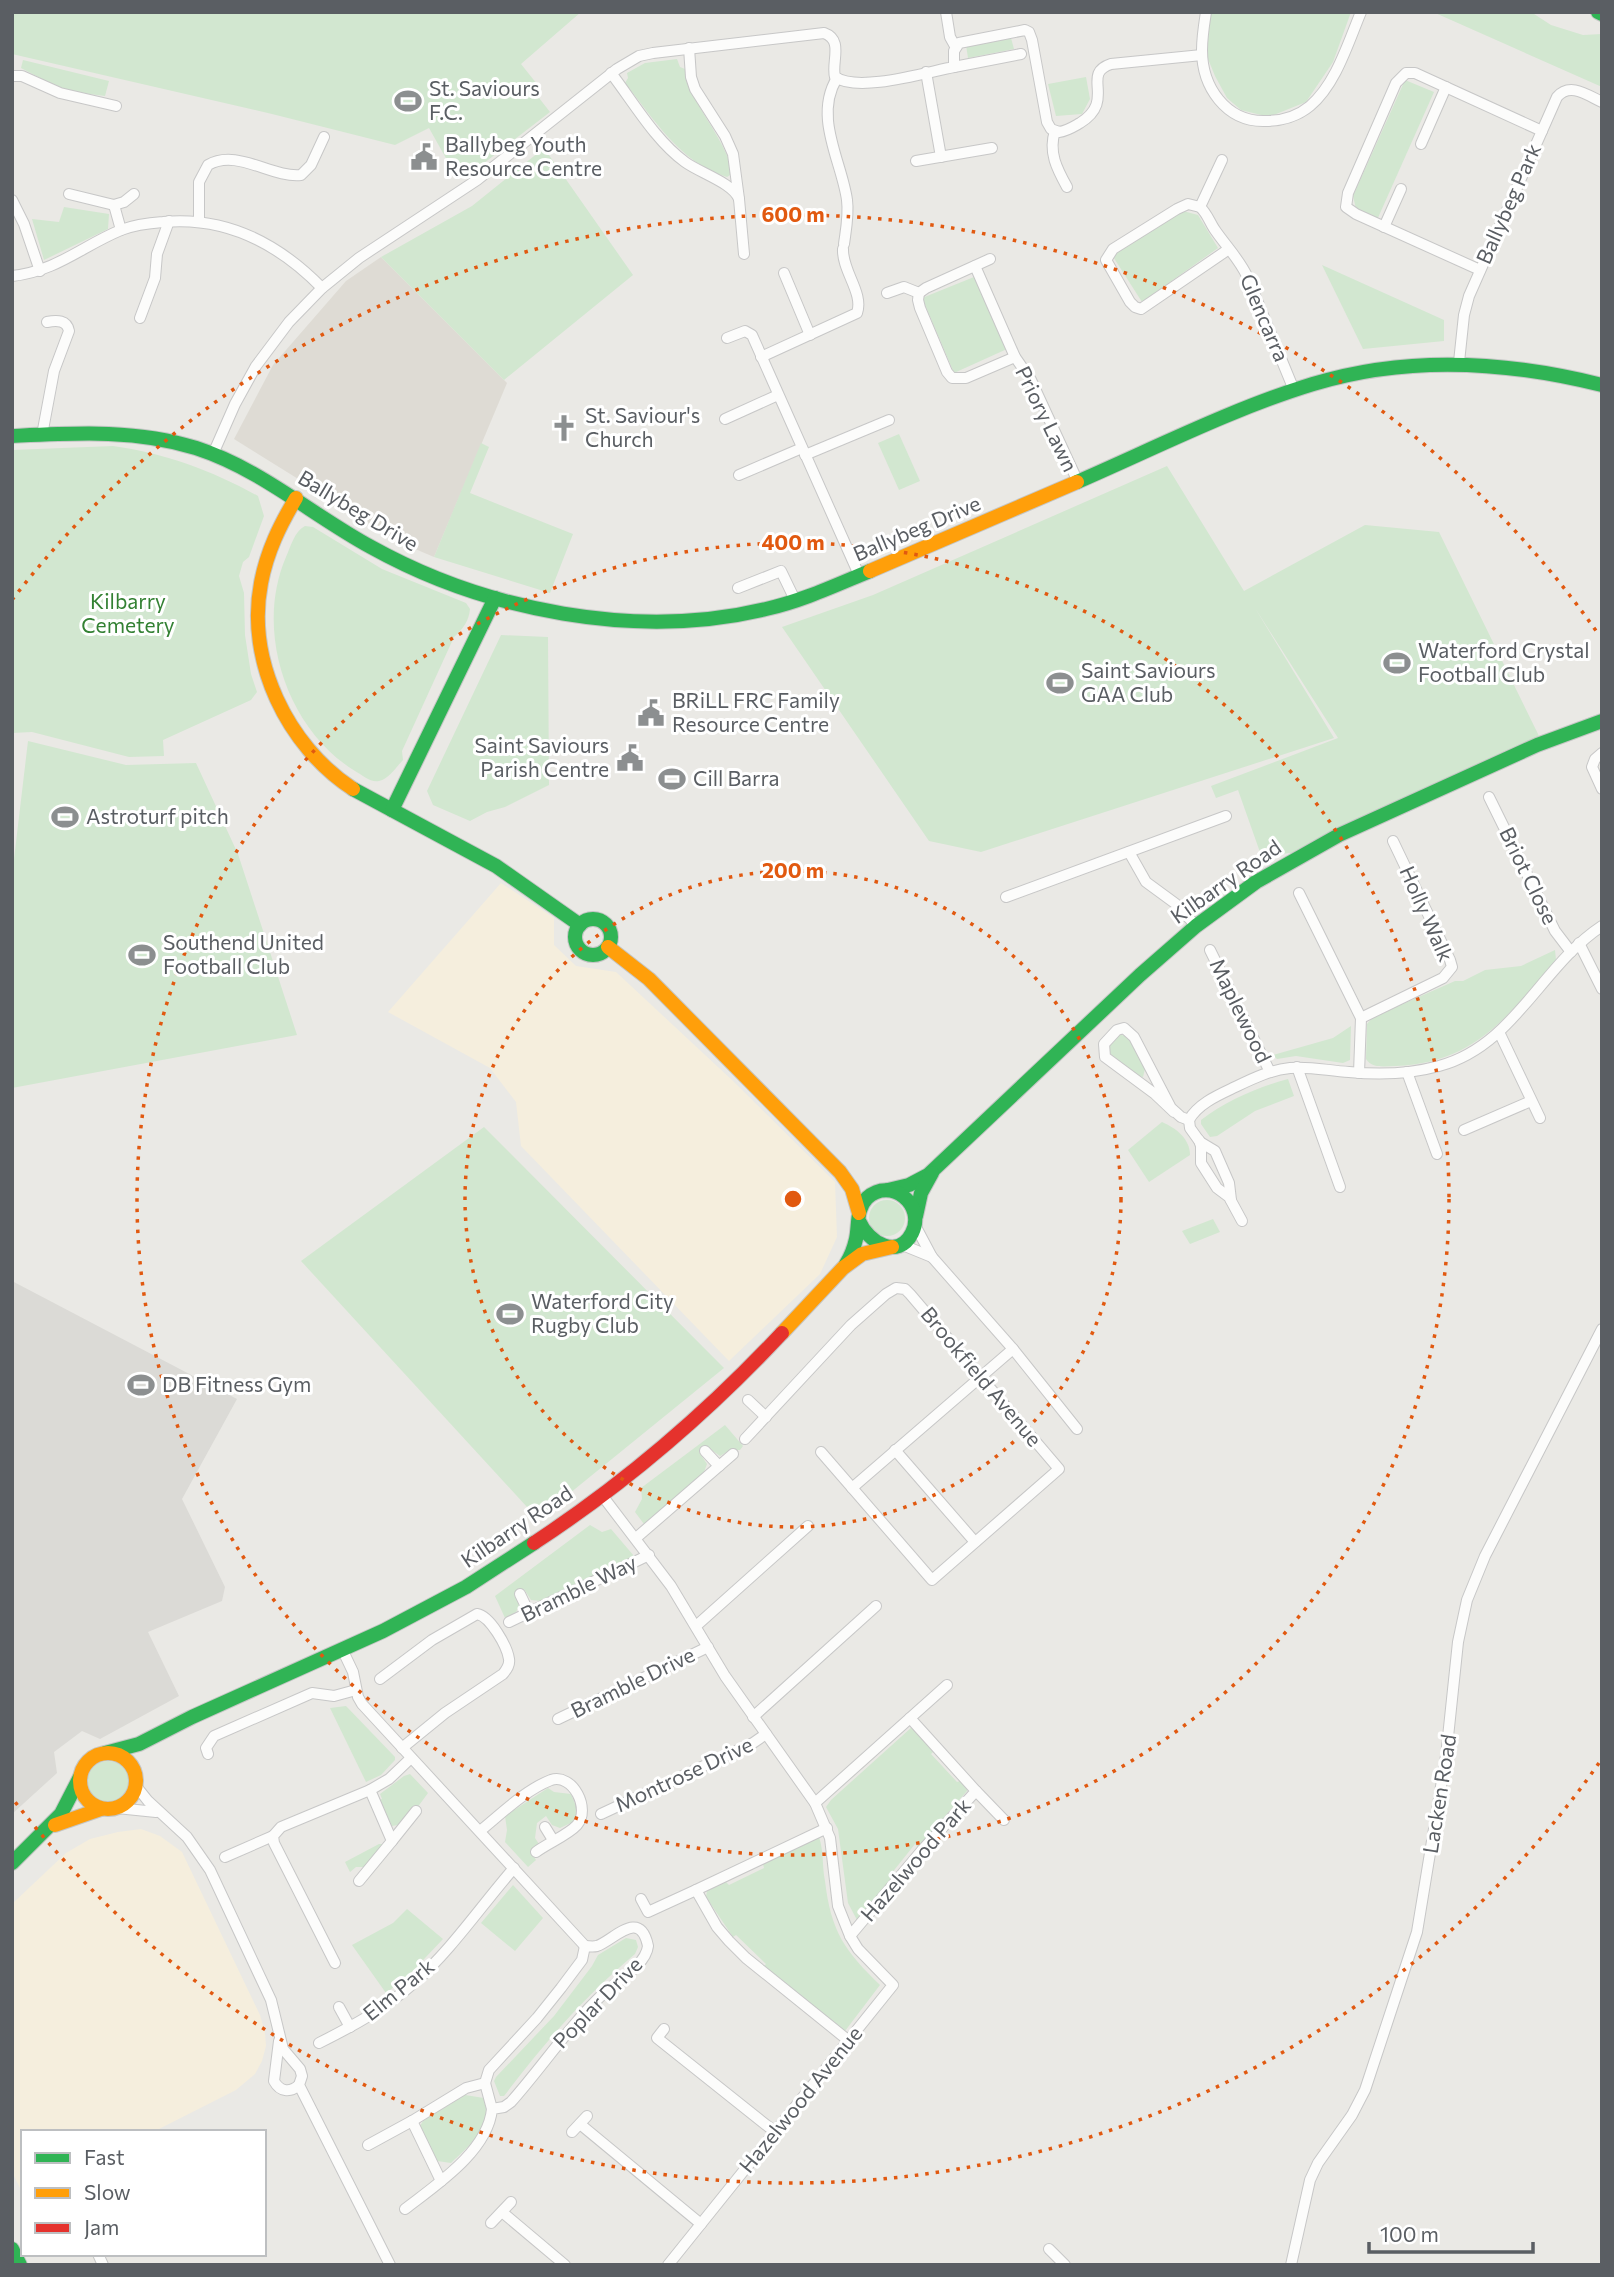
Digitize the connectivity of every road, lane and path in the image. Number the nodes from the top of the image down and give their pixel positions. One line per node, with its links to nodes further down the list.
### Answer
1 (946, 12): 4 (street)
2 (1206, 12): 7 (street)
3 (1361, 12): 7 (street)
4 (955, 46): 8 (street); 16 (street)
5 (689, 48): 10 (street); 12 (street); 28 (street)
6 (1021, 54): 8 (street)
7 (1202, 55): 16 (street)
8 (954, 67): 9 (street)
9 (926, 72): 12 (street); 21 (street)
10 (611, 74): 28 (street); 44 (street)
11 (12, 76): 15 (street)
12 (837, 78): 49 (street)
13 (1446, 87): 17 (street); 19 (street); 34 (street)
14 (1602, 102): 17 (street, Ballybeg Park)
15 (116, 106)
16 (1055, 131): 24 (street)
17 (1542, 131): 40 (street, Ballybeg Park)
18 (324, 137): 33 (street)
19 (1421, 144)
20 (992, 148): 21 (street)
21 (941, 157): 23 (street)
22 (1222, 160): 31 (street)
23 (916, 161)
24 (1067, 187)
25 (1401, 189): 34 (street)
26 (69, 194): 30 (street)
27 (134, 194): 30 (street)
28 (739, 199): 37 (street)
29 (12, 200): 41 (street)
30 (114, 205): 35 (street)
31 (1200, 206): 36 (street, Glencarra); 36 (street, Glencarra)
32 (169, 222): 33 (street); 35 (street); 47 (street)
33 (199, 222): 44 (street)
34 (1384, 227): 40 (street)
35 (121, 230): 41 (street)
36 (1229, 249): 55 (street, Glencarra)
37 (744, 254)
38 (990, 259): 39 (street)
39 (975, 266): 46 (street); 51 (street, Priory Lawn)
40 (1480, 270): 53 (street, Ballybeg Park)
41 (40, 271): 43 (street)
42 (784, 273): 49 (street)
43 (12, 275)
44 (322, 288): 62 (street)
45 (887, 293): 46 (street)
46 (919, 293): 51 (street, Priory Lawn)
47 (141, 318)
48 (47, 322): 59 (street)
49 (810, 335): 52 (street)
50 (727, 338): 52 (street)
51 (1015, 356): 64 (street, Priory Lawn)
52 (761, 357): 56 (street)
53 (1460, 362): 54 (street, Ballybeg Drive); 55 (street, Ballybeg Drive)
54 (1602, 385)
55 (1294, 390): 64 (street, Ballybeg Drive)
56 (778, 395): 57 (street); 61 (street)
57 (725, 419)
58 (889, 420): 61 (street)
59 (42, 435): 60 (street, Ballybeg Drive); 62 (street, Ballybeg Drive)
60 (12, 436)
61 (803, 452): 63 (street); 66 (street)
62 (213, 454): 65 (street, Ballybeg Drive)
63 (739, 475)
64 (1077, 482): 66 (street, Ballybeg Drive)
65 (296, 498): 68 (street, Ballybeg Drive); 74 (street)
66 (860, 577): 69 (street, Ballybeg Drive)
67 (738, 588): 69 (street)
68 (495, 598): 69 (street, Ballybeg Drive); 74 (street)
69 (796, 602)
70 (1602, 721): 81 (street, Kilbarry Road)
71 (1602, 752): 72 (street)
72 (1602, 789)
73 (1489, 797): 84 (street, Briot Close)
74 (392, 810): 80 (street)
75 (1226, 816): 77 (street)
76 (1392, 841): 87 (street, Holly Walk)
77 (1129, 852): 79 (street); 81 (street)
78 (1298, 893): 87 (street)
79 (1006, 897)
80 (580, 925): 83 (street); 83 (street)
81 (1196, 926): 100 (street, Kilbarry Road)
82 (1602, 926): 84 (street)
83 (608, 947): 101 (street)
84 (1575, 947): 86 (street, Briot Close); 88 (street)
85 (1210, 950): 90 (street, Maplewood)
86 (1602, 989)
87 (1361, 1017): 92 (street)
88 (1499, 1032): 91 (street); 93 (street)
89 (1297, 1067): 90 (street); 92 (street); 102 (street)
90 (1270, 1072): 96 (street)
91 (1407, 1072): 92 (street); 99 (street)
92 (1359, 1073)
93 (1531, 1101): 95 (street); 97 (street)
94 (1174, 1112): 94 (street); 96 (street)
95 (1539, 1118)
96 (1189, 1120): 98 (street)
97 (1464, 1130)
98 (1199, 1140): 104 (street); 104 (street)
99 (1437, 1154)
100 (935, 1169): 103 (street, Kilbarry Road); 107 (street, Kilbarry Road)
101 (840, 1172): 103 (street); 105 (street)
102 (1340, 1187)
103 (884, 1190): 105 (street); 107 (street)
104 (1231, 1200): 106 (street)
105 (859, 1217): 108 (street); 110 (street, Kilbarry Road)
106 (1242, 1221)
107 (915, 1222): 108 (street); 109 (street)
108 (896, 1245): 109 (street); 110 (street, Kilbarry Road)
109 (933, 1257): 112 (street)
110 (843, 1268): 124 (street, Kilbarry Road)
111 (1602, 1329): 206 (street, Lacken Road)
112 (1013, 1349): 113 (street); 116 (street)
113 (981, 1375): 115 (street, Brookfield Avenue); 118 (street); 127 (street, Brookfield Avenue)
114 (748, 1400): 115 (street)
115 (766, 1417): 117 (street)
116 (1077, 1429)
117 (745, 1440)
118 (895, 1450): 123 (street); 127 (street)
119 (705, 1451): 122 (street)
120 (821, 1452): 123 (street)
121 (733, 1454): 122 (street)
122 (719, 1466): 126 (street)
123 (852, 1488): 127 (street)
124 (601, 1494): 126 (street, Hazelwood Park); 135 (street, Kilbarry Road)
125 (808, 1526): 133 (street)
126 (636, 1538): 128 (street, Hazelwood Park)
127 (975, 1542)
128 (649, 1555): 131 (street, Bramble Way); 133 (street, Hazelwood Park)
129 (520, 1594): 131 (street)
130 (877, 1606): 139 (street)
131 (529, 1613): 132 (street, Bramble Way)
132 (509, 1622)
133 (696, 1626): 134 (street, Hazelwood Park)
134 (708, 1647): 139 (street, Hazelwood Park); 141 (street, Bramble Drive)
135 (343, 1651): 138 (street); 143 (street, Kilbarry Road)
136 (380, 1679): 144 (street)
137 (947, 1685): 140 (street)
138 (356, 1690): 144 (street); 146 (street)
139 (753, 1717): 142 (street, Hazelwood Park)
140 (909, 1718): 151 (street, Hazelwood Park); 152 (street)
141 (558, 1719)
142 (766, 1734): 152 (street, Hazelwood Park); 156 (street, Montrose Drive)
143 (157, 1737): 145 (street, Kilbarry Road); 149 (street, Kilbarry Road)
144 (402, 1748): 147 (street)
145 (105, 1753): 148 (street); 149 (street)
146 (208, 1754)
147 (411, 1758): 150 (street); 161 (street)
148 (81, 1775): 153 (street); 162 (street)
149 (136, 1782): 154 (street); 157 (street)
150 (370, 1790): 163 (street); 165 (street)
151 (976, 1791): 158 (street, Hazelwood Park); 175 (street, Hazelwood Park)
152 (815, 1803): 160 (street, Hazelwood Park)
153 (101, 1808): 154 (street); 162 (street)
154 (117, 1808): 157 (street)
155 (416, 1811): 165 (street)
156 (600, 1814)
157 (165, 1816): 180 (street)
158 (1004, 1820)
159 (545, 1827): 164 (street)
160 (827, 1828): 171 (street); 175 (street, Hazelwood Park)
161 (480, 1831): 164 (street); 169 (street)
162 (45, 1832): 168 (street)
163 (273, 1836): 167 (street); 177 (street)
164 (553, 1840): 166 (street)
165 (392, 1841): 170 (street)
166 (536, 1852)
167 (225, 1857)
168 (12, 1863)
169 (514, 1868): 176 (street); 179 (street, Elm Park)
170 (359, 1881)
171 (696, 1890): 173 (street); 182 (street)
172 (641, 1899): 173 (street)
173 (648, 1912): 174 (street)
174 (654, 1925)
175 (850, 1936): 182 (street, Hazelwood Avenue)
176 (585, 1946): 186 (street, Poplar Drive); 188 (street, Poplar Drive)
177 (335, 1963)
178 (340, 2007): 179 (street)
179 (350, 2027): 183 (street, Elm Park)
180 (279, 2034): 184 (street); 185 (street)
181 (657, 2038): 191 (street)
182 (849, 2041): 191 (street, Hazelwood Avenue)
183 (319, 2043)
184 (296, 2064): 185 (street); 187 (street)
185 (274, 2069): 187 (street)
186 (485, 2083): 188 (street); 189 (street)
187 (299, 2085): 201 (street)
188 (492, 2109): 193 (street)
189 (412, 2121): 192 (street); 193 (street)
190 (580, 2124): 198 (street)
191 (775, 2132): 198 (street, Hazelwood Avenue)
192 (368, 2145)
193 (440, 2180): 195 (street)
194 (510, 2202): 196 (street)
195 (405, 2209)
196 (502, 2212): 197 (street); 204 (street)
197 (491, 2223)
198 (701, 2224): 205 (street, Hazelwood Avenue)
199 (12, 2249): 203 (street)
200 (1049, 2249): 202 (street)
201 (386, 2263)
202 (1058, 2263)
203 (20, 2265)
204 (565, 2265)
205 (668, 2265)
206 (1291, 2265)

